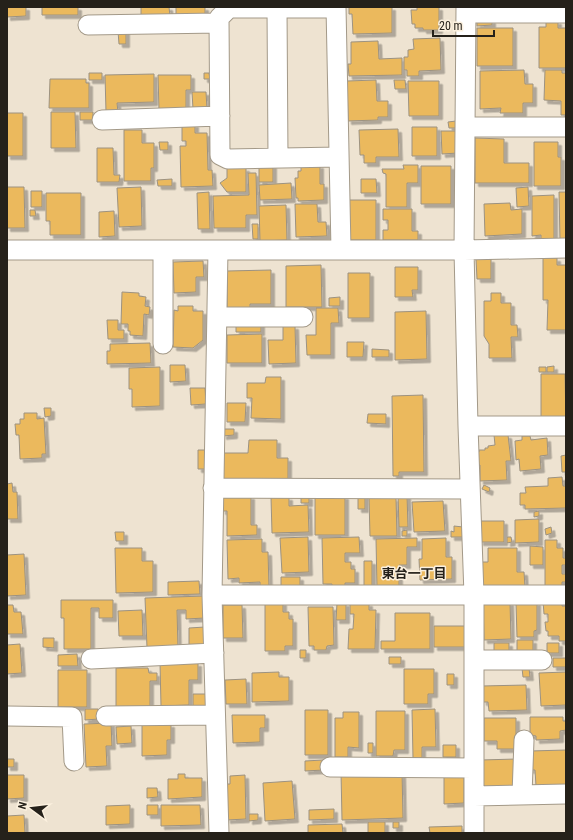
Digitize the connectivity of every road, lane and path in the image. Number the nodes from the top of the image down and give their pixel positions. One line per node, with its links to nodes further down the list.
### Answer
1 (336, 7): 2 (street); 11 (street)
2 (277, 8): 5 (street); 12 (street)
3 (466, 10): 4 (street); 9 (street)
4 (566, 13)
5 (222, 15): 6 (street); 7 (street)
6 (88, 24)
7 (220, 116): 8 (street); 12 (street)
8 (102, 120)
9 (465, 127): 10 (street); 18 (street)
10 (566, 127)
11 (339, 157): 12 (street); 17 (street)
12 (278, 158)
13 (566, 248): 18 (street)
14 (7, 250): 15 (street)
15 (163, 250): 16 (street); 21 (street)
16 (218, 250): 17 (street); 19 (street)
17 (341, 250): 18 (street)
18 (464, 250): 22 (street)
19 (217, 317): 20 (street); 24 (street)
20 (303, 317)
21 (163, 344)
22 (468, 426): 23 (street); 25 (street)
23 (566, 426)
24 (213, 488): 25 (street); 26 (street)
25 (470, 489): 27 (street)
26 (212, 595): 27 (street); 29 (street)
27 (474, 595): 28 (street); 31 (street)
28 (566, 595)
29 (214, 653): 30 (street); 33 (street)
30 (91, 660)
31 (474, 660): 32 (street); 39 (street)
32 (542, 660)
33 (215, 715): 35 (street); 43 (street)
34 (7, 716): 37 (street)
35 (106, 716)
36 (524, 740): 41 (street)
37 (74, 761)
38 (330, 767): 39 (street)
39 (474, 768): 42 (street)
40 (566, 794): 41 (street)
41 (522, 795): 42 (street)
42 (474, 796): 44 (street)
43 (219, 833)
44 (474, 833)

